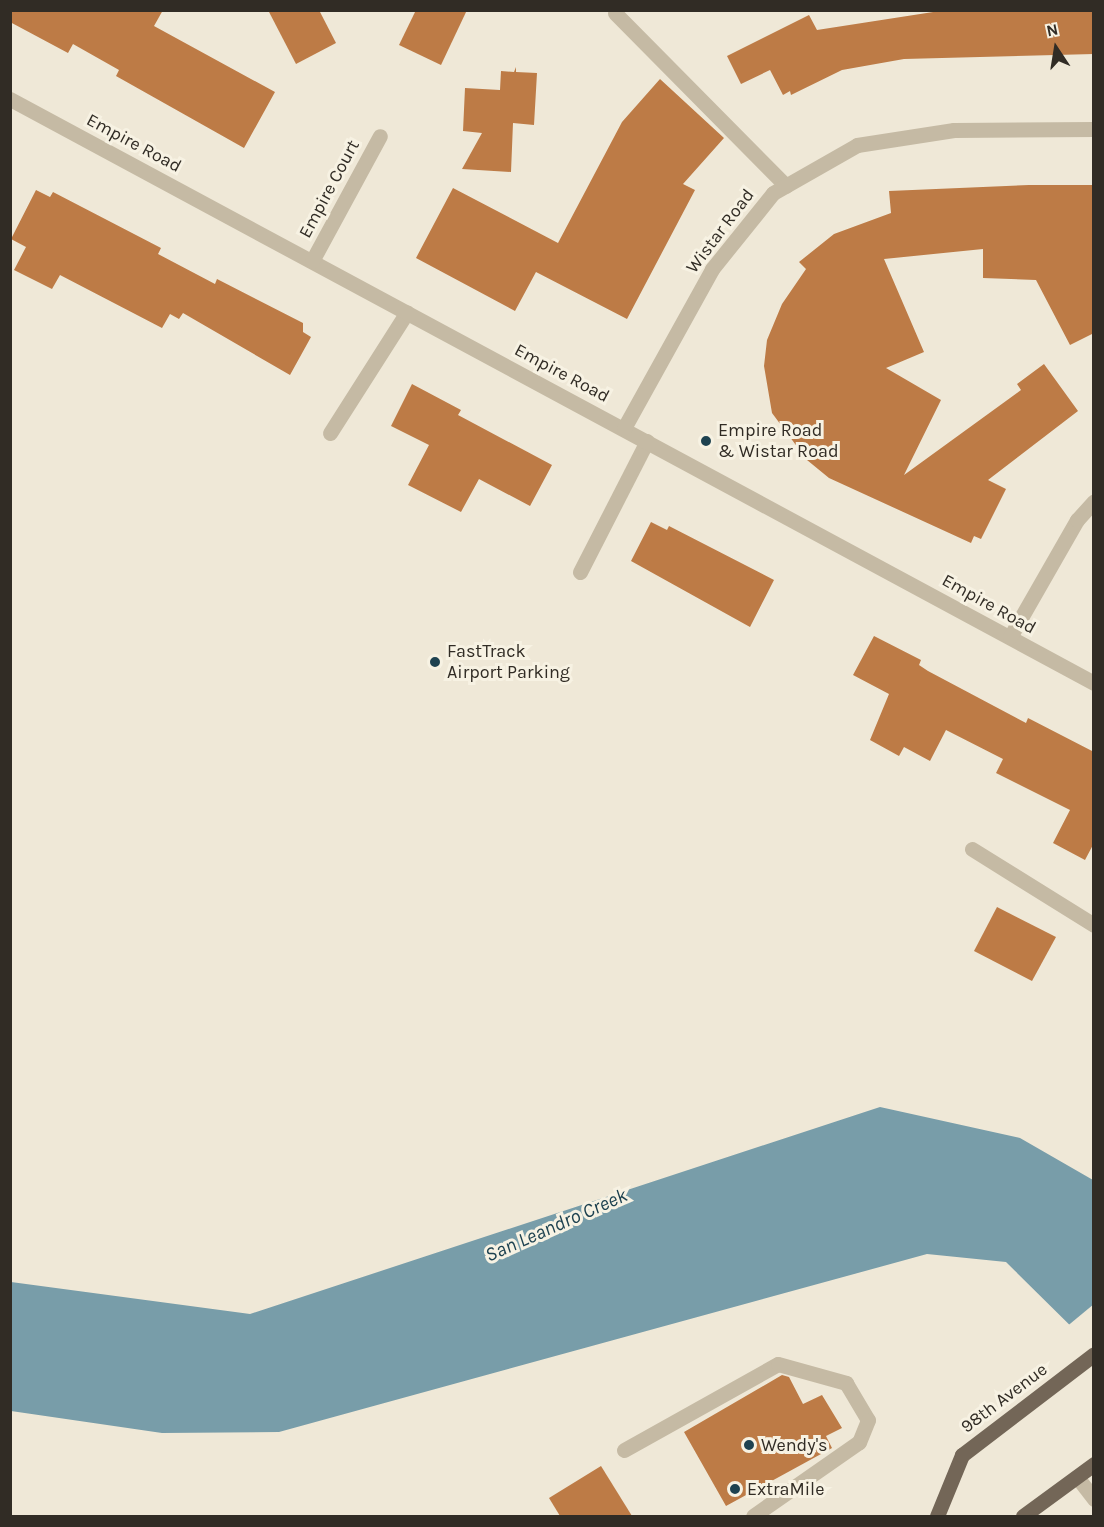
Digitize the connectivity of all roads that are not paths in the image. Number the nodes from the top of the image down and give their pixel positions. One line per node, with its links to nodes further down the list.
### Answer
1 (615, 13): 5 (street)
2 (10, 99): 6 (street, Empire Road)
3 (1094, 129): 5 (street, Wistar Road)
4 (380, 136): 6 (street, Empire Court)
5 (786, 186): 8 (street, Wistar Road)
6 (312, 261): 7 (street, Empire Road)
7 (407, 312): 8 (street, Empire Road); 9 (street)
8 (624, 428): 10 (street, Empire Road)
9 (330, 433)
10 (647, 441): 12 (street); 13 (street, Empire Road)
11 (1094, 501): 13 (street)
12 (580, 572)
13 (1010, 638): 14 (street, Empire Road)
14 (1094, 683)
15 (972, 849): 16 (street)
16 (1094, 925)
17 (1094, 1354): 23 (main road, 98th Avenue)
18 (624, 1450): 22 (street)
19 (1094, 1464): 20 (main road)
20 (1077, 1477): 21 (street); 24 (main road)
21 (1094, 1499)
22 (753, 1516)
23 (937, 1516)
24 (1023, 1516)

